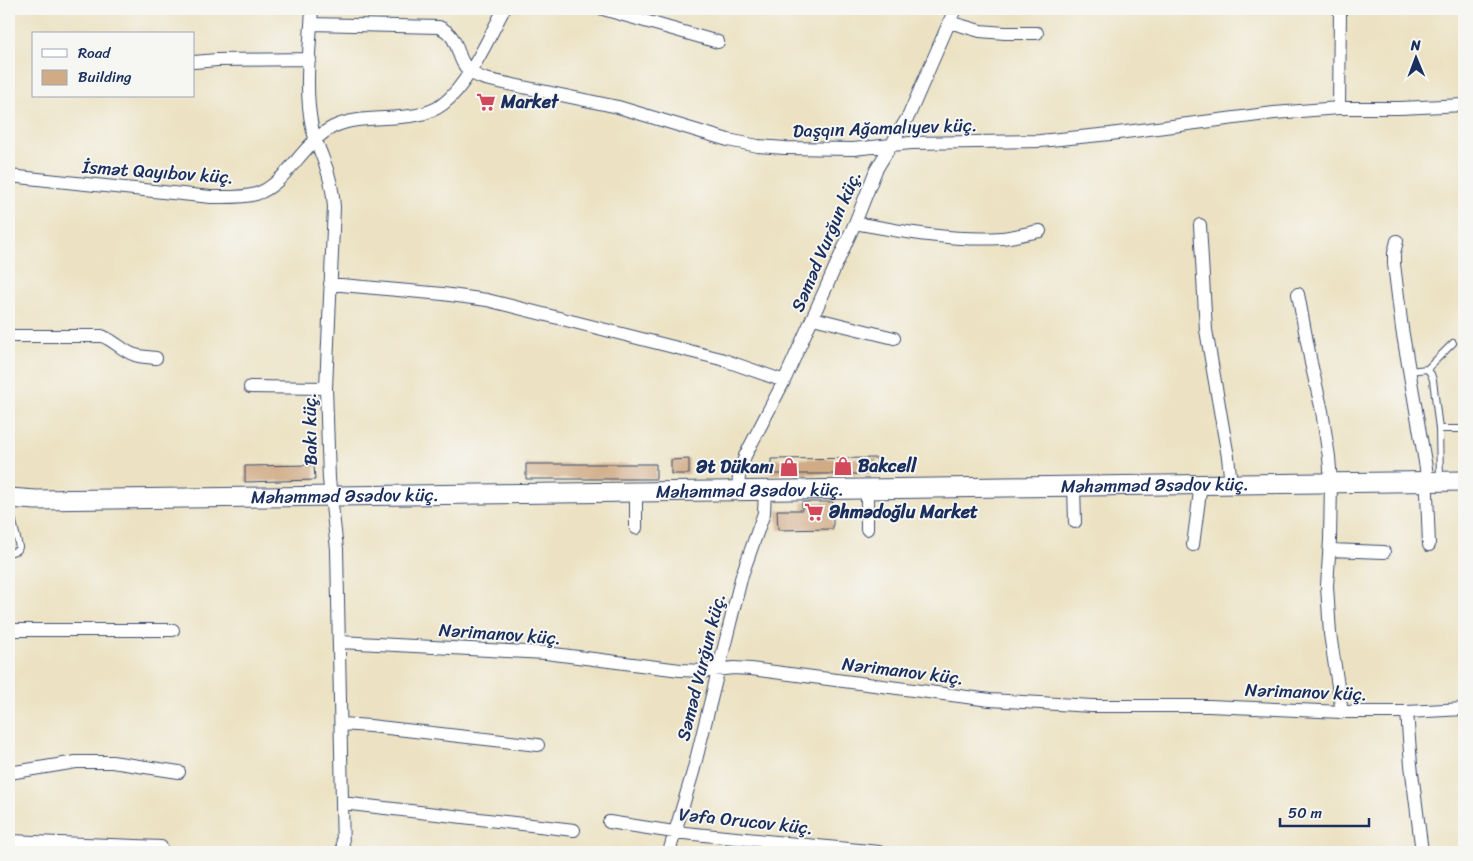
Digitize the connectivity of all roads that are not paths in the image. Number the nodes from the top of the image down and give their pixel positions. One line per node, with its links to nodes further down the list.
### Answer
1 (312, 9): 7 (street, Bakı küç.)
2 (504, 9): 12 (street, İsmət Qayıbov küç.)
3 (603, 9): 9 (street)
4 (955, 9): 6 (street, Səməd Vurğun küç.)
5 (1340, 9): 14 (street)
6 (949, 22): 8 (street); 16 (street, Səməd Vurğun küç.)
7 (311, 24): 10 (street, Bakı küç.); 12 (street)
8 (1037, 32)
9 (718, 42)
10 (310, 59): 11 (street); 15 (street, Bakı küç.)
11 (195, 62)
12 (470, 71): 15 (street, İsmət Qayıbov küç.); 16 (street, Daşqın Ağamalıyev küç.)
13 (1464, 105): 14 (street, Daşqın Ağamalıyev küç.)
14 (1339, 108): 16 (street, Daşqın Ağamalıyev küç.)
15 (315, 138): 17 (street, İsmət Qayıbov küç.); 22 (street, Bakı küç.)
16 (892, 145): 18 (street, Səməd Vurğun küç.)
17 (9, 176)
18 (855, 223): 20 (street); 24 (street, Səməd Vurğun küç.)
19 (1200, 225): 40 (street)
20 (1040, 231)
21 (1397, 241): 30 (street)
22 (330, 284): 31 (street); 33 (street, Bakı küç.)
23 (1298, 294): 38 (street)
24 (813, 318): 26 (street); 31 (street, Səməd Vurğun küç.)
25 (9, 336): 28 (street)
26 (894, 338)
27 (1453, 343): 29 (lane)
28 (156, 358)
29 (1427, 369): 30 (lane); 34 (lane)
30 (1409, 371): 36 (street)
31 (784, 381): 44 (street, Səməd Vurğun küç.)
32 (250, 387): 33 (street)
33 (326, 388): 46 (street, Bakı küç.)
34 (1439, 429): 35 (lane); 36 (lane)
35 (1464, 430)
36 (1433, 481): 37 (main road, Məhəmməd Əsədov küç.); 38 (main road, Məhəmməd Əsədov küç.); 54 (street)
37 (1464, 481)
38 (1331, 482): 40 (main road, Məhəmməd Əsədov küç.); 55 (street)
39 (1201, 484): 40 (main road, Məhəmməd Əsədov küç.); 41 (main road, Məhəmməd Əsədov küç.); 53 (street)
40 (1231, 484)
41 (1074, 486): 42 (main road, Məhəmməd Əsədov küç.); 50 (street)
42 (867, 489): 43 (main road, Məhəmməd Əsədov küç.); 52 (street)
43 (765, 490): 44 (main road, Məhəmməd Əsədov küç.); 61 (street, Səməd Vurğun küç.)
44 (738, 491): 45 (main road, Məhəmməd Əsədov küç.)
45 (636, 492): 46 (main road, Məhəmməd Əsədov küç.); 51 (street)
46 (331, 497): 48 (main road, Məhəmməd Əsədov küç.); 60 (street, Bakı küç.)
47 (9, 498): 48 (main road)
48 (36, 500): 49 (main road)
49 (9, 504): 56 (lane)
50 (1075, 522)
51 (636, 528)
52 (867, 529)
53 (1193, 545)
54 (1429, 545)
55 (1329, 550): 57 (street); 63 (street)
56 (12, 552)
57 (1384, 552)
58 (9, 630): 59 (street)
59 (173, 630)
60 (340, 642): 61 (street, Nərimanov küç.); 65 (street, Bakı küç.)
61 (719, 670): 63 (street, Nərimanov küç.); 72 (street, Səməd Vurğun küç.)
62 (1464, 709): 64 (street, Nərimanov küç.)
63 (1342, 712): 64 (street, Nərimanov küç.)
64 (1407, 712): 78 (street)
65 (340, 724): 66 (street); 69 (street, Bakı küç.)
66 (538, 745)
67 (179, 772): 68 (street)
68 (9, 773)
69 (342, 803): 71 (street); 75 (street, Bakı küç.)
70 (609, 822): 72 (street, Vəfa Orucov küç.)
71 (574, 830)
72 (674, 832): 76 (street, Səməd Vurğun küç.); 77 (street, Vəfa Orucov küç.)
73 (9, 841): 74 (street)
74 (161, 847)
75 (343, 852)
76 (669, 852)
77 (879, 852)
78 (1422, 852)

